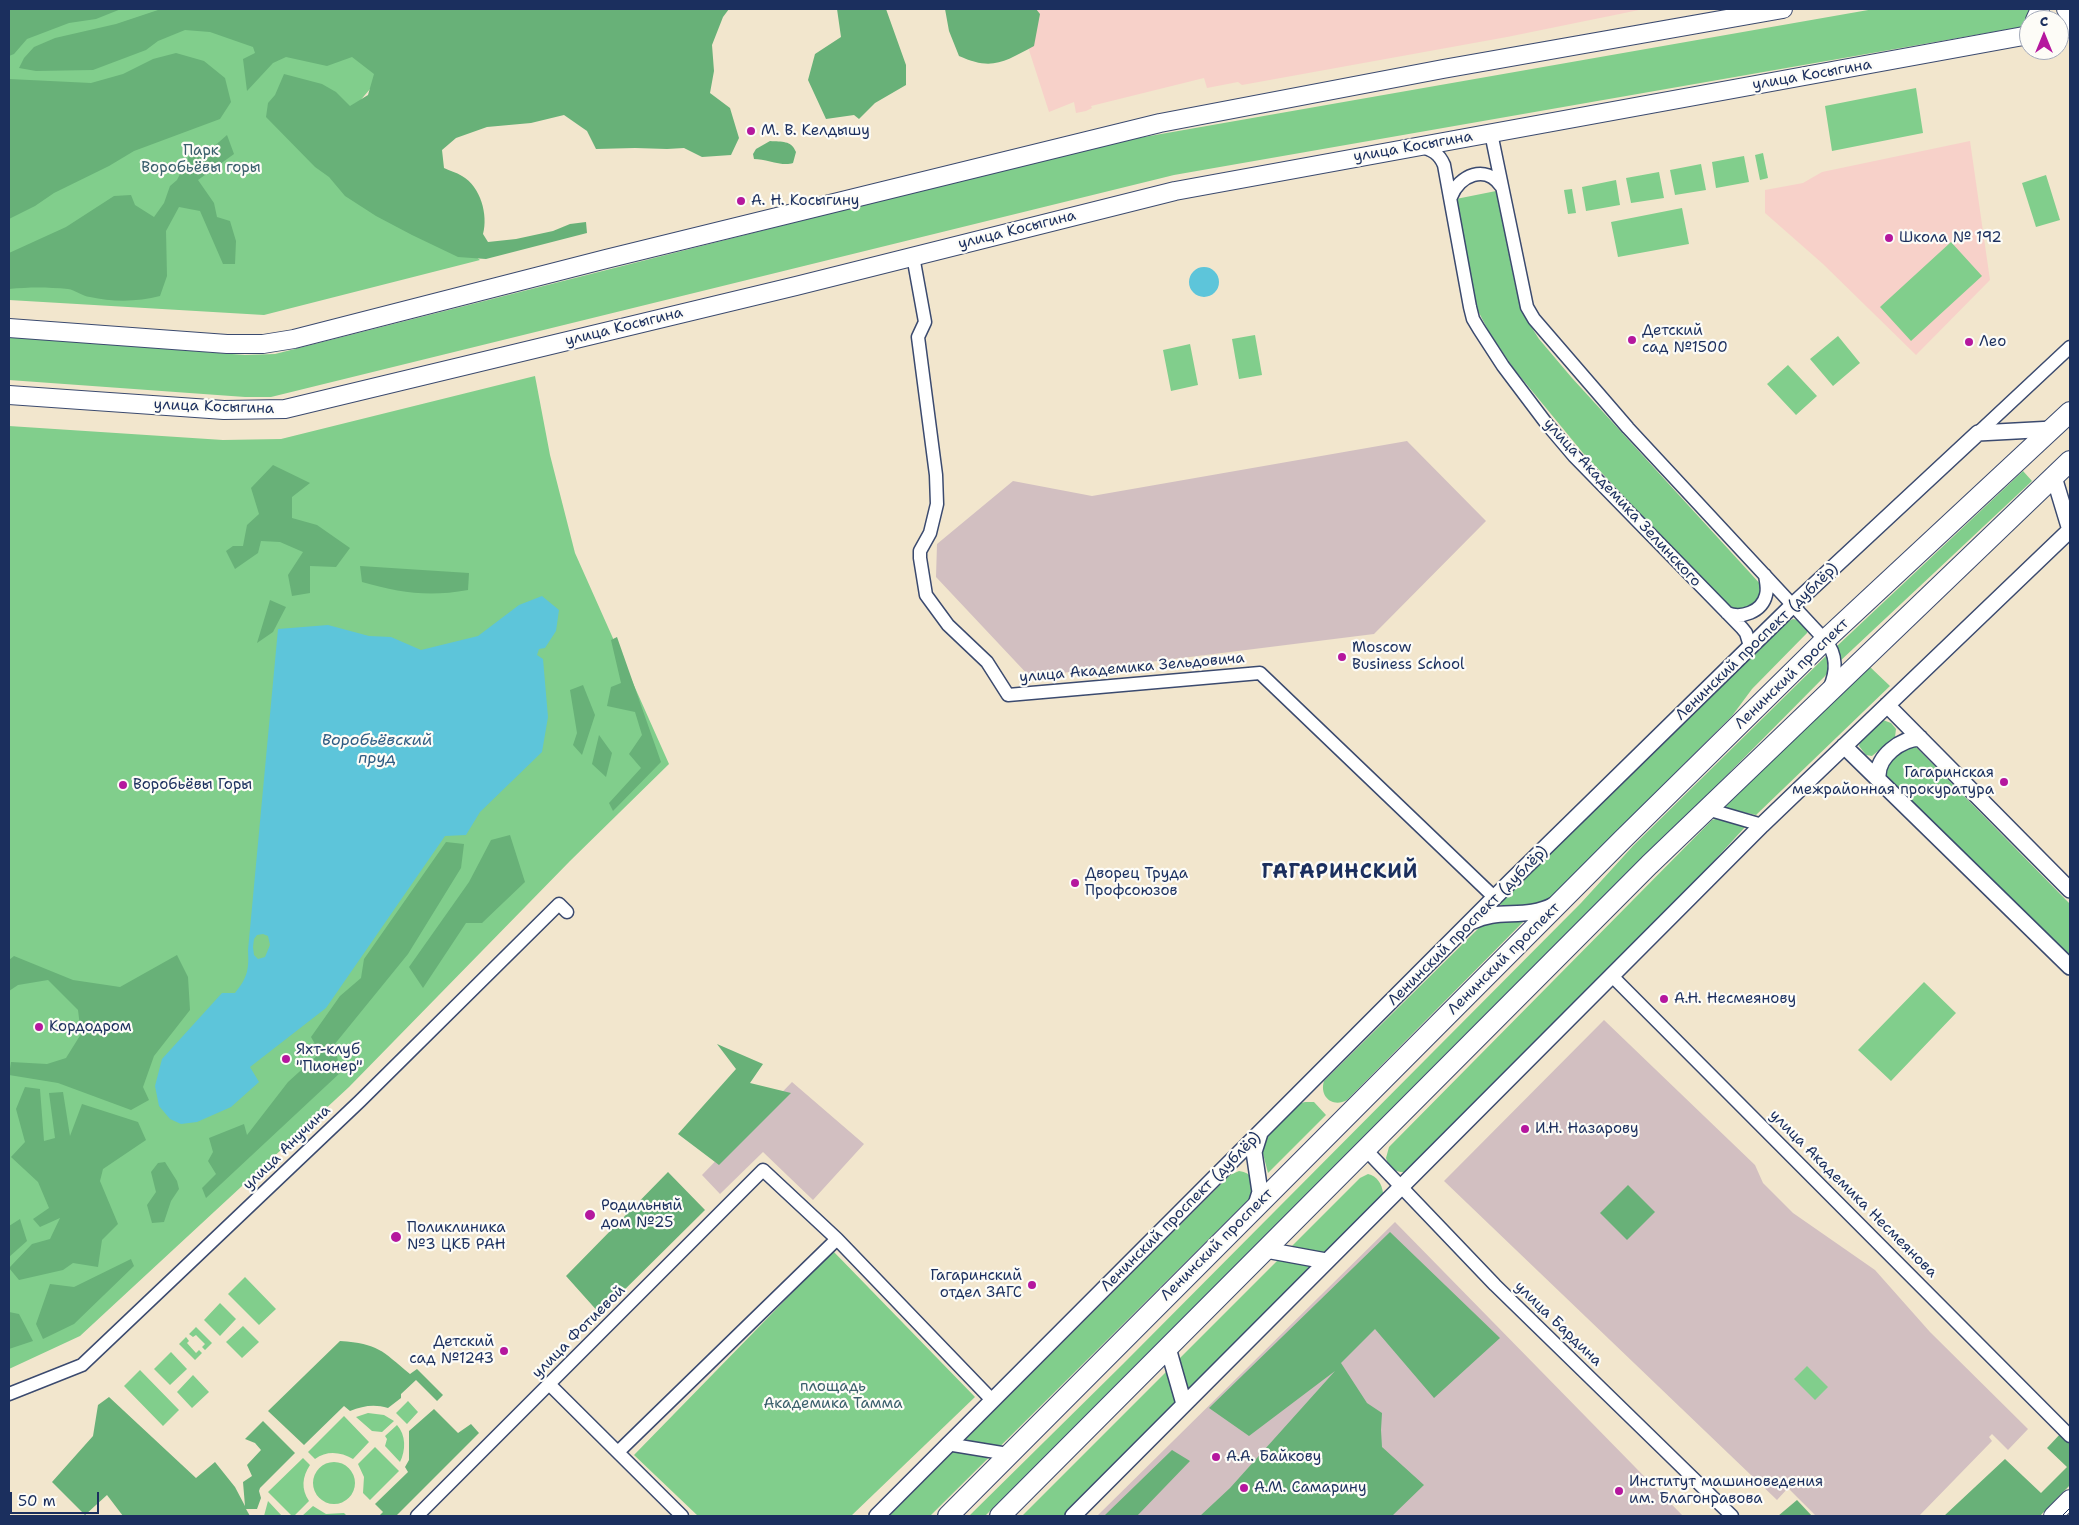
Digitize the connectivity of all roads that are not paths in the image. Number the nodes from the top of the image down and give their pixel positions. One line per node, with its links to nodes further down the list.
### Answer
1 (1783, 9): 10 (main road)
2 (2066, 9): 3 (main road)
3 (2070, 15)
4 (2019, 35): 5 (main road, улица Косыгина)
5 (1491, 133): 6 (main road, улица Косыгина); 7 (street)
6 (1420, 146): 8 (street, улица Академика Зелинского); 9 (main road, улица Косыгина)
7 (1501, 186): 8 (street); 19 (street)
8 (1450, 197): 21 (street, улица Академика Зелинского)
9 (913, 256): 12 (main road, улица Косыгина); 32 (street, улица Академика Зельдовича)
10 (9, 328)
11 (2070, 347): 15 (street, Ленинский проспект (дублёр))
12 (9, 394)
13 (2070, 412): 14 (main road, Ленинский проспект)
14 (2053, 429): 15 (street); 22 (main road, Ленинский проспект)
15 (1978, 433): 20 (street, Ленинский проспект (дублёр))
16 (2070, 461): 17 (main road)
17 (2054, 477): 18 (street); 24 (main road)
18 (2070, 530): 25 (street)
19 (1765, 575): 20 (street); 21 (street)
20 (1794, 605): 22 (street); 23 (street, Ленинский проспект (дублёр))
21 (1727, 612): 23 (street, улица Академика Зелинского)
22 (1825, 640): 24 (street); 33 (main road, Ленинский проспект)
23 (1750, 646): 32 (street, Ленинский проспект (дублёр))
24 (1828, 692): 29 (main road)
25 (1887, 705): 26 (street); 27 (street)
26 (1920, 738): 28 (street); 31 (street)
27 (1844, 746): 28 (street); 30 (street)
28 (1878, 777): 36 (street)
29 (1707, 809): 30 (street); 39 (main road)
30 (1762, 825): 37 (street)
31 (2070, 890)
32 (1495, 898): 35 (street, Ленинский проспект (дублёр))
33 (1560, 902): 35 (street); 41 (main road, Ленинский проспект)
34 (566, 912): 47 (street, улица Анучина)
35 (1470, 922): 38 (street, Ленинский проспект (дублёр))
36 (2070, 967)
37 (1612, 976): 40 (street); 50 (street, улица Академика Несмеянова)
38 (1261, 1132): 41 (street); 48 (street, Ленинский проспект (дублёр))
39 (1366, 1150): 40 (street, улица Бардина); 43 (main road)
40 (1400, 1187): 44 (street); 61 (street, улица Бардина)
41 (1255, 1208): 53 (main road, Ленинский проспект)
42 (837, 1240): 46 (street, улица Фотиевой); 48 (street); 52 (street)
43 (1266, 1250): 44 (street); 45 (main road)
44 (1326, 1261): 49 (street)
45 (1168, 1348): 49 (street); 59 (main road)
46 (549, 1384): 52 (street); 55 (street, улица Фотиевой)
47 (9, 1394)
48 (992, 1400): 51 (street, Ленинский проспект (дублёр))
49 (1184, 1404): 60 (street)
50 (2070, 1436)
51 (948, 1444): 53 (street); 57 (street, Ленинский проспект (дублёр))
52 (618, 1452): 56 (street)
53 (1008, 1454): 58 (main road, Ленинский проспект)
54 (2070, 1499): 62 (main road)
55 (416, 1516)
56 (682, 1516)
57 (877, 1516)
58 (948, 1516)
59 (1000, 1516)
60 (1073, 1516)
61 (1732, 1516)
62 (2053, 1516)

